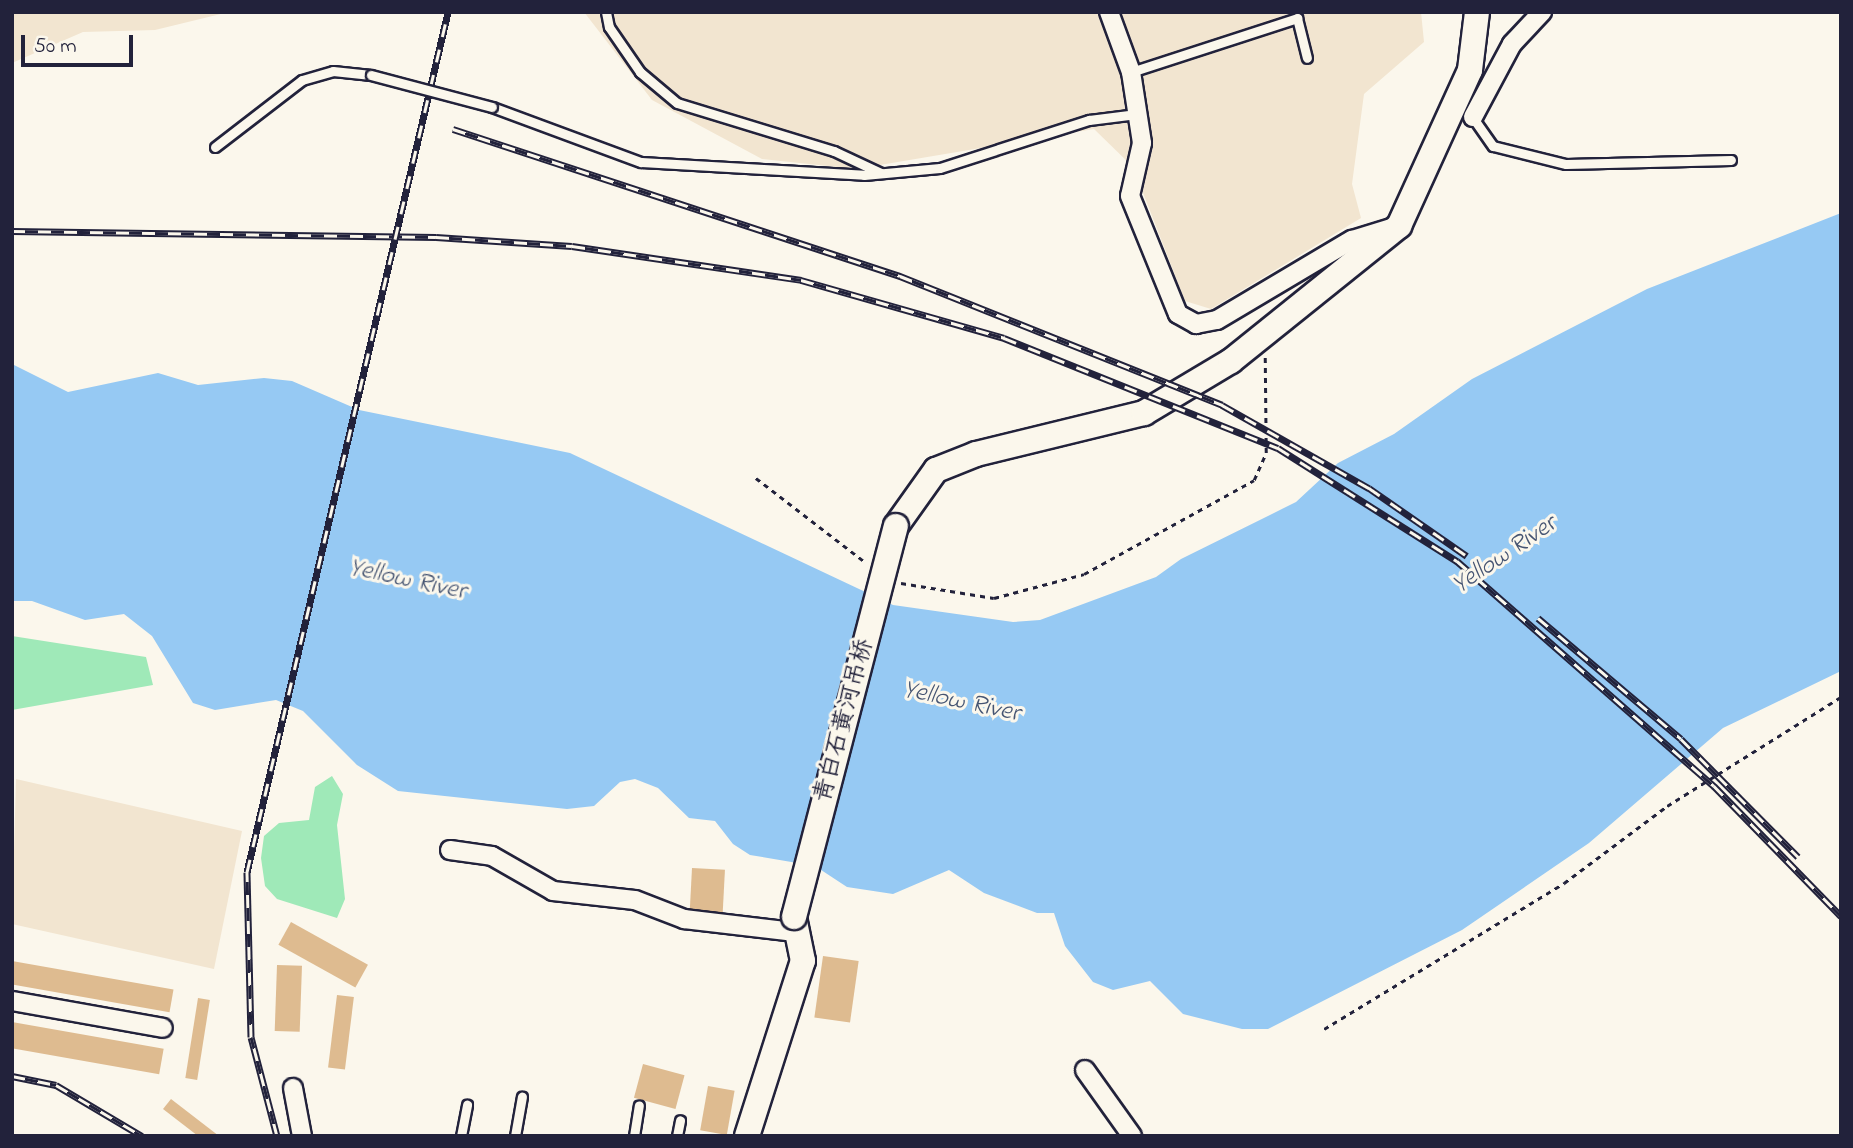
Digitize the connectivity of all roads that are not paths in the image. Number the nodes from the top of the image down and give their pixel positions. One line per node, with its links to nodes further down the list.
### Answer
1 (606, 12): 12 (lane)
2 (1109, 12): 6 (street)
3 (1477, 12): 7 (street)
4 (1542, 12): 9 (street)
5 (1307, 58): 6 (lane)
6 (1131, 72): 8 (street)
7 (1458, 97): 9 (lane); 13 (street)
8 (1137, 114): 12 (lane); 13 (street)
9 (1473, 117): 11 (lane)
10 (215, 147): 12 (lane, bridge)
11 (1731, 160)
12 (882, 174)
13 (1399, 226): 15 (street, 青白石黄河吊桥, bridge)
14 (450, 849): 15 (street)
15 (794, 924): 29 (street)
16 (12, 1001): 17 (street)
17 (163, 1028)
18 (1084, 1070): 30 (street)
19 (293, 1088): 24 (street)
20 (522, 1097): 26 (lane)
21 (467, 1105): 25 (lane)
22 (639, 1105): 27 (lane)
23 (680, 1120): 28 (lane)
24 (302, 1136)
25 (461, 1136)
26 (515, 1136)
27 (634, 1136)
28 (677, 1136)
29 (747, 1136)
30 (1132, 1136)

